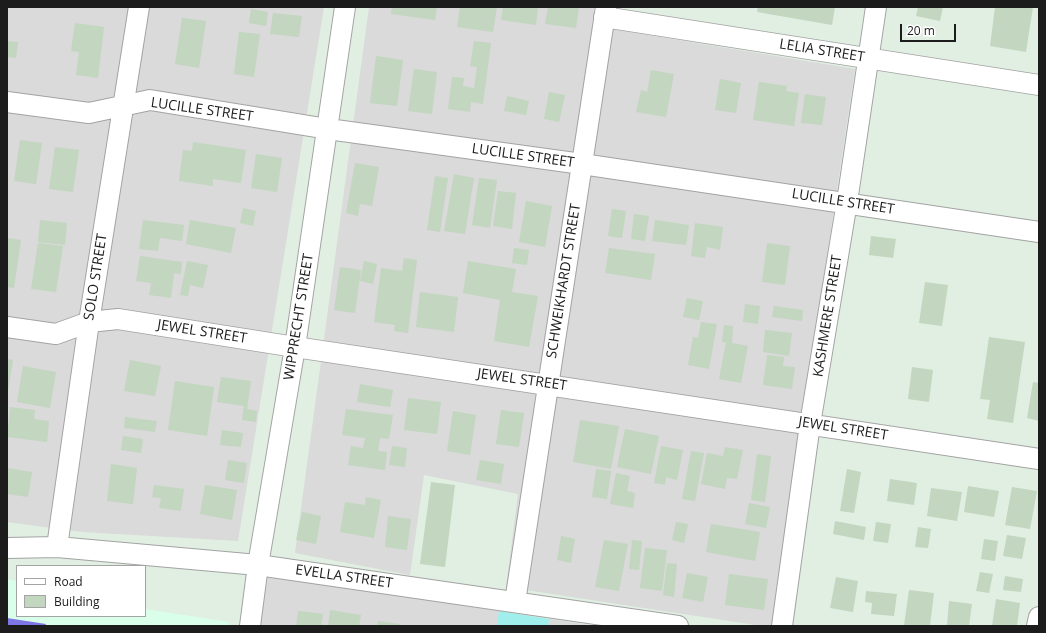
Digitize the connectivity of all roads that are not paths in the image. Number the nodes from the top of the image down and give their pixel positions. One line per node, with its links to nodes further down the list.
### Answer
1 (139, 7): 8 (street, SOLO STREET)
2 (345, 7): 9 (street, WIPPRECHT STREET)
3 (876, 7): 5 (street, KASHMERE STREET)
4 (605, 12): 5 (street, LELIA STREET); 10 (street, SCHWEIKHARDT STREET)
5 (868, 58): 6 (street, LELIA STREET); 11 (street, KASHMERE STREET)
6 (1039, 85)
7 (7, 102): 8 (street, LUCILLE STREET)
8 (124, 106): 9 (street, LUCILLE STREET); 13 (street, SOLO STREET)
9 (328, 129): 10 (street, LUCILLE STREET); 15 (street, WIPPRECHT STREET)
10 (582, 164): 11 (street, LUCILLE STREET); 16 (street, SCHWEIKHARDT STREET)
11 (846, 202): 12 (street, LUCILLE STREET); 17 (street, KASHMERE STREET)
12 (1039, 232)
13 (89, 322): 14 (street, JEWEL STREET); 15 (street, JEWEL STREET); 19 (street, SOLO STREET)
14 (7, 327)
15 (295, 348): 16 (street, JEWEL STREET); 21 (street, WIPPRECHT STREET)
16 (548, 384): 17 (street, JEWEL STREET); 22 (street, SCHWEIKHARDT STREET)
17 (810, 424): 18 (street, JEWEL STREET); 26 (street, KASHMERE STREET)
18 (1039, 459)
19 (57, 547): 20 (street, EVELLA STREET); 21 (street, EVELLA STREET)
20 (7, 548)
21 (258, 564): 22 (street, EVELLA STREET); 24 (street, WIPPRECHT STREET)
22 (515, 602): 25 (street, EVELLA STREET)
23 (1039, 617): 27 (street)
24 (250, 626)
25 (678, 626)
26 (782, 626)
27 (1037, 626)

